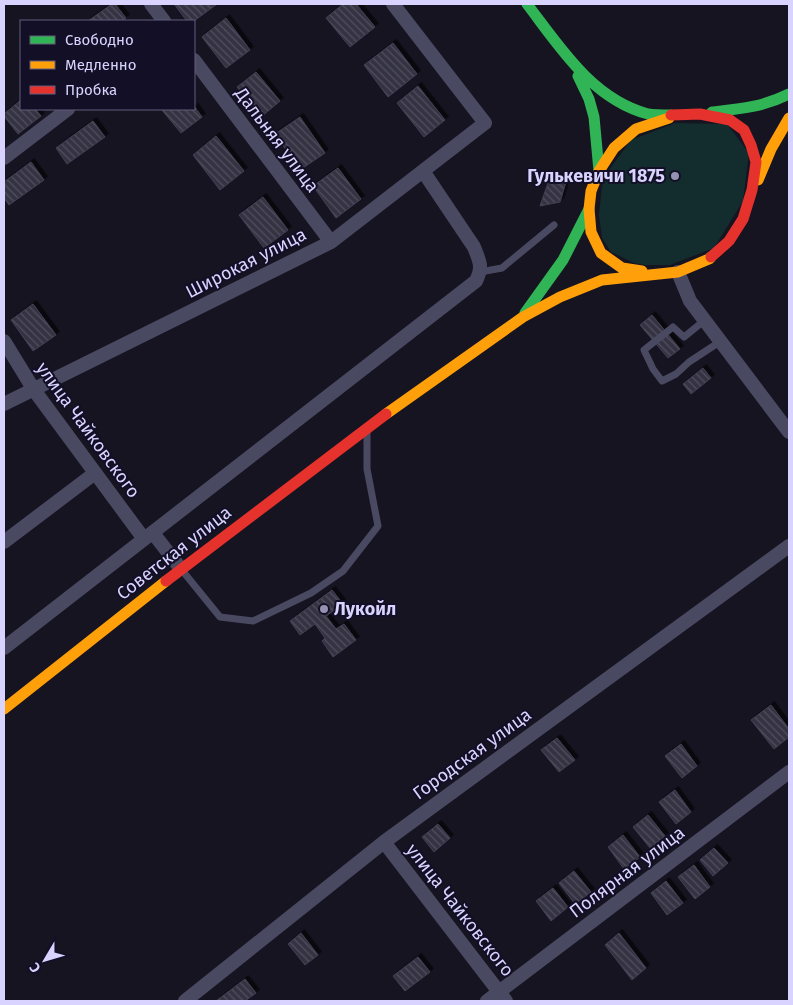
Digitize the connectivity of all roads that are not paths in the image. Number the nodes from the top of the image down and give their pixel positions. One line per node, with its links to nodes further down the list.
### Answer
1 (151, 4): 4 (street)
2 (394, 4): 13 (street, Широкая улица)
3 (527, 4): 5 (main road)
4 (163, 20)
5 (569, 59): 10 (main road); 14 (main road)
6 (195, 61): 18 (street, Дальняя улица)
7 (789, 94): 9 (main road)
8 (67, 110): 12 (street)
9 (700, 114): 10 (main road); 15 (main road)
10 (678, 115): 14 (main road)
11 (789, 118): 15 (main road)
12 (4, 158)
13 (423, 171): 18 (street, Широкая улица); 19 (street)
14 (599, 172): 16 (main road)
15 (752, 190): 20 (main road)
16 (589, 209): 21 (main road); 22 (main road)
17 (554, 225): 19 (lane)
18 (331, 242): 26 (street, Широкая улица)
19 (480, 272): 31 (street)
20 (678, 272): 21 (main road); 23 (street)
21 (658, 274): 22 (main road)
22 (522, 317): 28 (main road, Советская улица)
23 (705, 320): 25 (street); 25 (lane)
24 (4, 341): 26 (street, улица Чайковского)
25 (721, 341): 29 (street)
26 (34, 390): 27 (street, Широкая улица); 30 (street, улица Чайковского)
27 (4, 404)
28 (367, 427): 34 (main road, Советская улица); 34 (lane)
29 (789, 432)
30 (95, 473): 31 (street, улица Чайковского); 32 (street)
31 (148, 536): 34 (street, улица Чайковского); 35 (street)
32 (4, 542)
33 (789, 546): 38 (street, Городская улица)
34 (181, 569): 36 (main road, Советская улица)
35 (4, 648)
36 (4, 709)
37 (789, 772): 39 (street, Полярная улица)
38 (384, 842): 39 (street, улица Чайковского); 40 (street, Городская улица)
39 (503, 997): 41 (street, Полярная улица)
40 (184, 1001)
41 (488, 1001)

